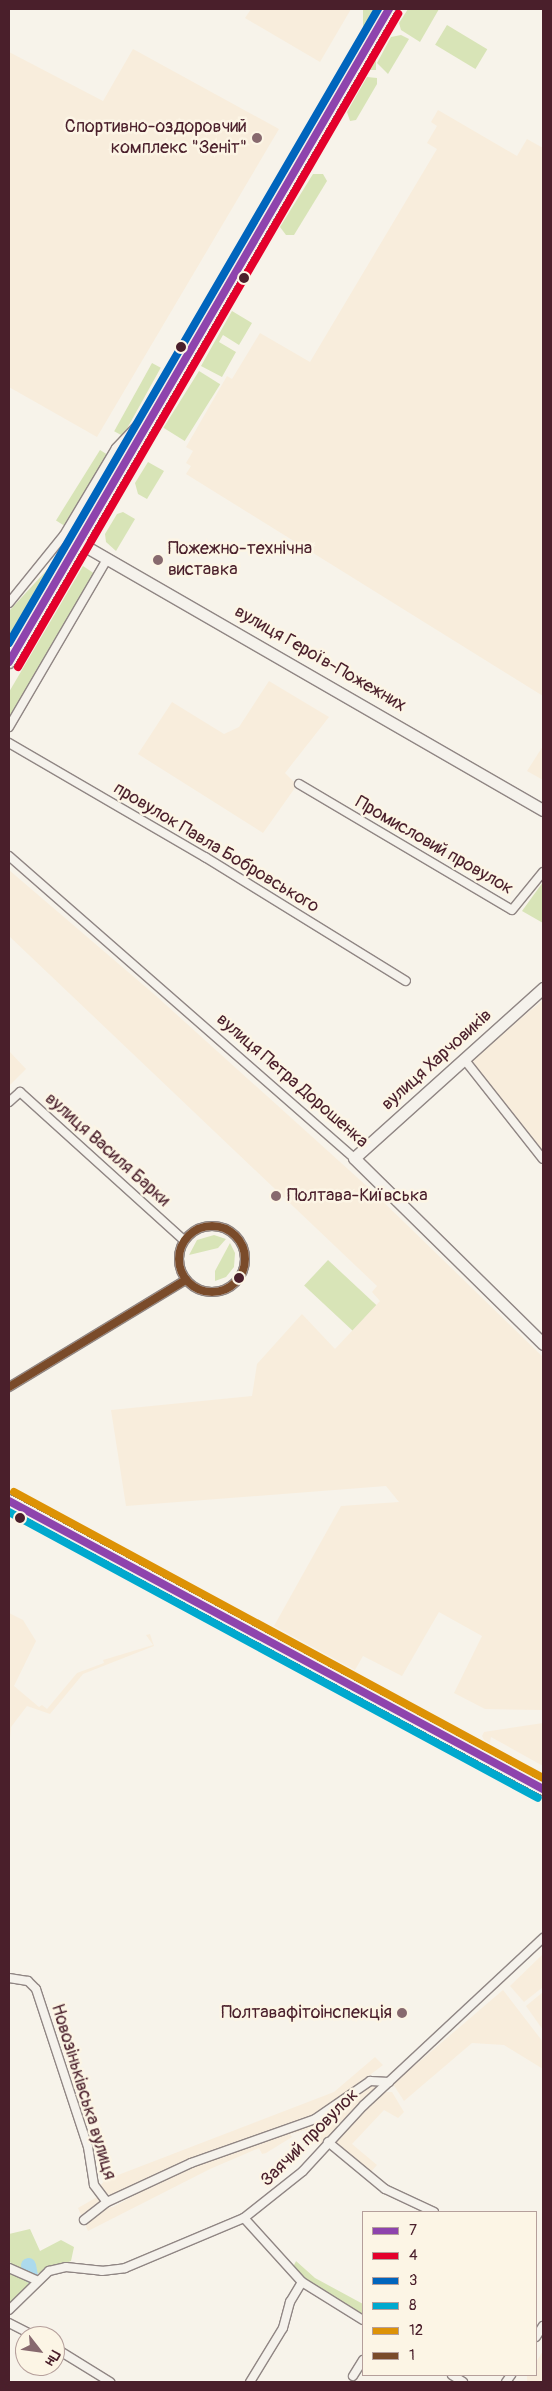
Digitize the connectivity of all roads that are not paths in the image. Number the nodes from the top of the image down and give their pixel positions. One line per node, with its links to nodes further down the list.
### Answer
1 (389, 9): 2 (main road)
2 (160, 402): 3 (street); 4 (main road)
3 (64, 535): 4 (street); 6 (street)
4 (78, 542): 5 (street, вулиця Героїв-Пожежних); 7 (main road)
5 (107, 558): 8 (street); 11 (street, вулиця Героїв-Пожежних)
6 (9, 603)
7 (9, 662)
8 (9, 727)
9 (9, 743): 14 (street, провулок Павла Бобровського)
10 (298, 784): 13 (street, Промисловий провулок)
11 (543, 810)
12 (9, 856): 18 (street, вулиця Петра Дорошенка)
13 (543, 872)
14 (406, 981)
15 (543, 988): 16 (street, вулиця Харчовиків)
16 (464, 1059): 18 (street, вулиця Харчовиків); 19 (street)
17 (9, 1102): 20 (street, вулиця Василя Барки)
18 (354, 1158): 22 (street, вулиця Петра Дорошенка)
19 (543, 1159)
20 (184, 1240): 21 (street); 21 (street)
21 (186, 1280): 23 (street)
22 (543, 1344)
23 (9, 1387)
24 (9, 1501): 25 (main road)
25 (543, 1789)
26 (543, 1938): 28 (street, Заячий провулок)
27 (9, 1978): 30 (street, Новозіньківська вулиця)
28 (389, 2082): 29 (street, Заячий провулок); 30 (street)
29 (328, 2142): 31 (street); 32 (street, Заячий провулок)
30 (107, 2202): 33 (street)
31 (432, 2211)
32 (244, 2218): 35 (street, Заячий провулок); 36 (street)
33 (84, 2220)
34 (9, 2268): 35 (street)
35 (36, 2280): 37 (street, Заячий провулок)
36 (302, 2282): 38 (street); 43 (street)
37 (9, 2310)
38 (362, 2319)
39 (65, 2354): 42 (street)
40 (362, 2362): 41 (street)
41 (353, 2376)
42 (110, 2382)
43 (250, 2382)

